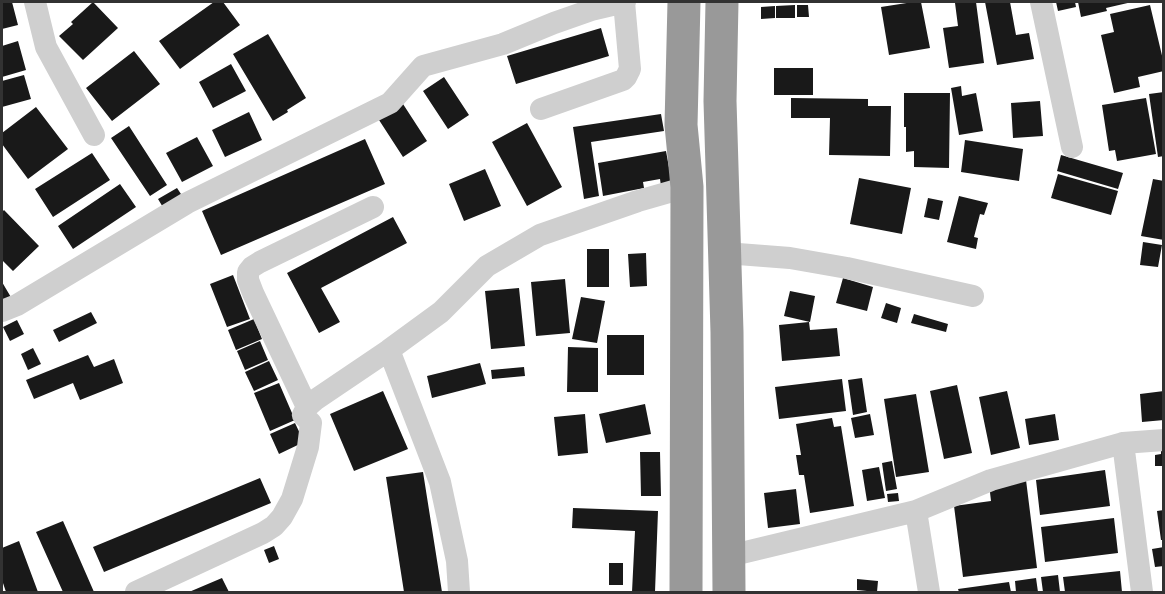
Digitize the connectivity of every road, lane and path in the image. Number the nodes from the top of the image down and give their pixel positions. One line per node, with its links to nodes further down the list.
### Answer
1 (35, 2): 7 (street)
2 (624, 2): 6 (street); 13 (street)
3 (684, 2): 9 (highway)
4 (722, 2): 11 (highway)
5 (1041, 2): 8 (street)
6 (541, 109)
7 (94, 135)
8 (1072, 147)
9 (687, 188): 14 (street); 23 (highway)
10 (374, 207): 15 (street)
11 (725, 254): 12 (street); 19 (highway)
12 (973, 296)
13 (2, 311)
14 (390, 350): 15 (street); 22 (street)
15 (307, 407): 21 (street)
16 (1164, 440): 17 (street)
17 (1123, 443): 18 (street); 25 (street)
18 (916, 511): 19 (street); 24 (street)
19 (729, 556): 20 (highway)
20 (735, 591)
21 (136, 592)
22 (459, 592)
23 (686, 592)
24 (929, 592)
25 (1142, 592)

